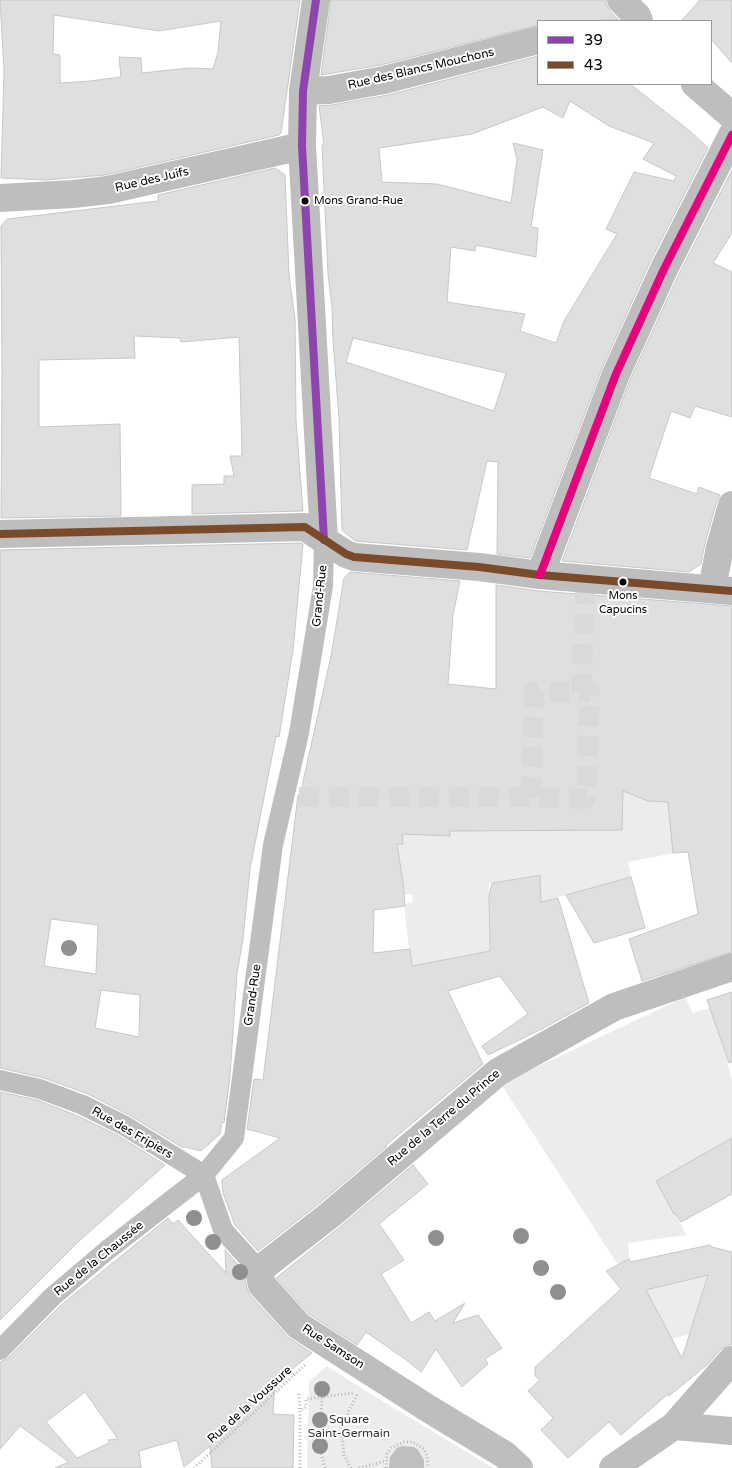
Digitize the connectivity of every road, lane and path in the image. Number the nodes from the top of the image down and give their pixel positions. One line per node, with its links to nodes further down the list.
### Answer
1 (316, 0): 6 (street, Grand-Rue)
2 (621, 0): 3 (street)
3 (639, 20)
4 (537, 40): 6 (street, Rue des Blancs Mouchons)
5 (696, 85): 7 (street)
6 (303, 91): 9 (street, Grand-Rue)
7 (732, 116)
8 (732, 135): 14 (street)
9 (302, 146): 10 (street, Rue des Juifs); 13 (street, Grand-Rue)
10 (0, 198)
11 (732, 505): 15 (street)
12 (0, 534): 13 (street)
13 (324, 540): 14 (street); 18 (street, Grand-Rue)
14 (540, 575): 15 (street)
15 (722, 590)
16 (732, 967): 19 (street, Rue de la Terre du Prince)
17 (0, 1080): 18 (street, Rue des Fripiers)
18 (204, 1176): 19 (street, Rue Samson); 20 (street, Rue de la Chaussée)
19 (259, 1270): 23 (street, Rue Samson)
20 (0, 1350)
21 (310, 1360): 33 (path, Rue de la Voussure)
22 (732, 1360): 28 (street)
23 (373, 1372): 36 (path); 40 (street, Rue Samson)
24 (350, 1393): 26 (path)
25 (299, 1394): 27 (path)
26 (322, 1397): 27 (path); 35 (path)
27 (300, 1411): 34 (path)
28 (674, 1426): 29 (street); 41 (street)
29 (732, 1431)
30 (422, 1439): 31 (path)
31 (418, 1445): 32 (path); 39 (path)
32 (385, 1461): 37 (path); 38 (path)
33 (194, 1468)
34 (300, 1468)
35 (325, 1468)
36 (351, 1468)
37 (359, 1468)
38 (386, 1468)
39 (428, 1468)
40 (519, 1468)
41 (613, 1468)

